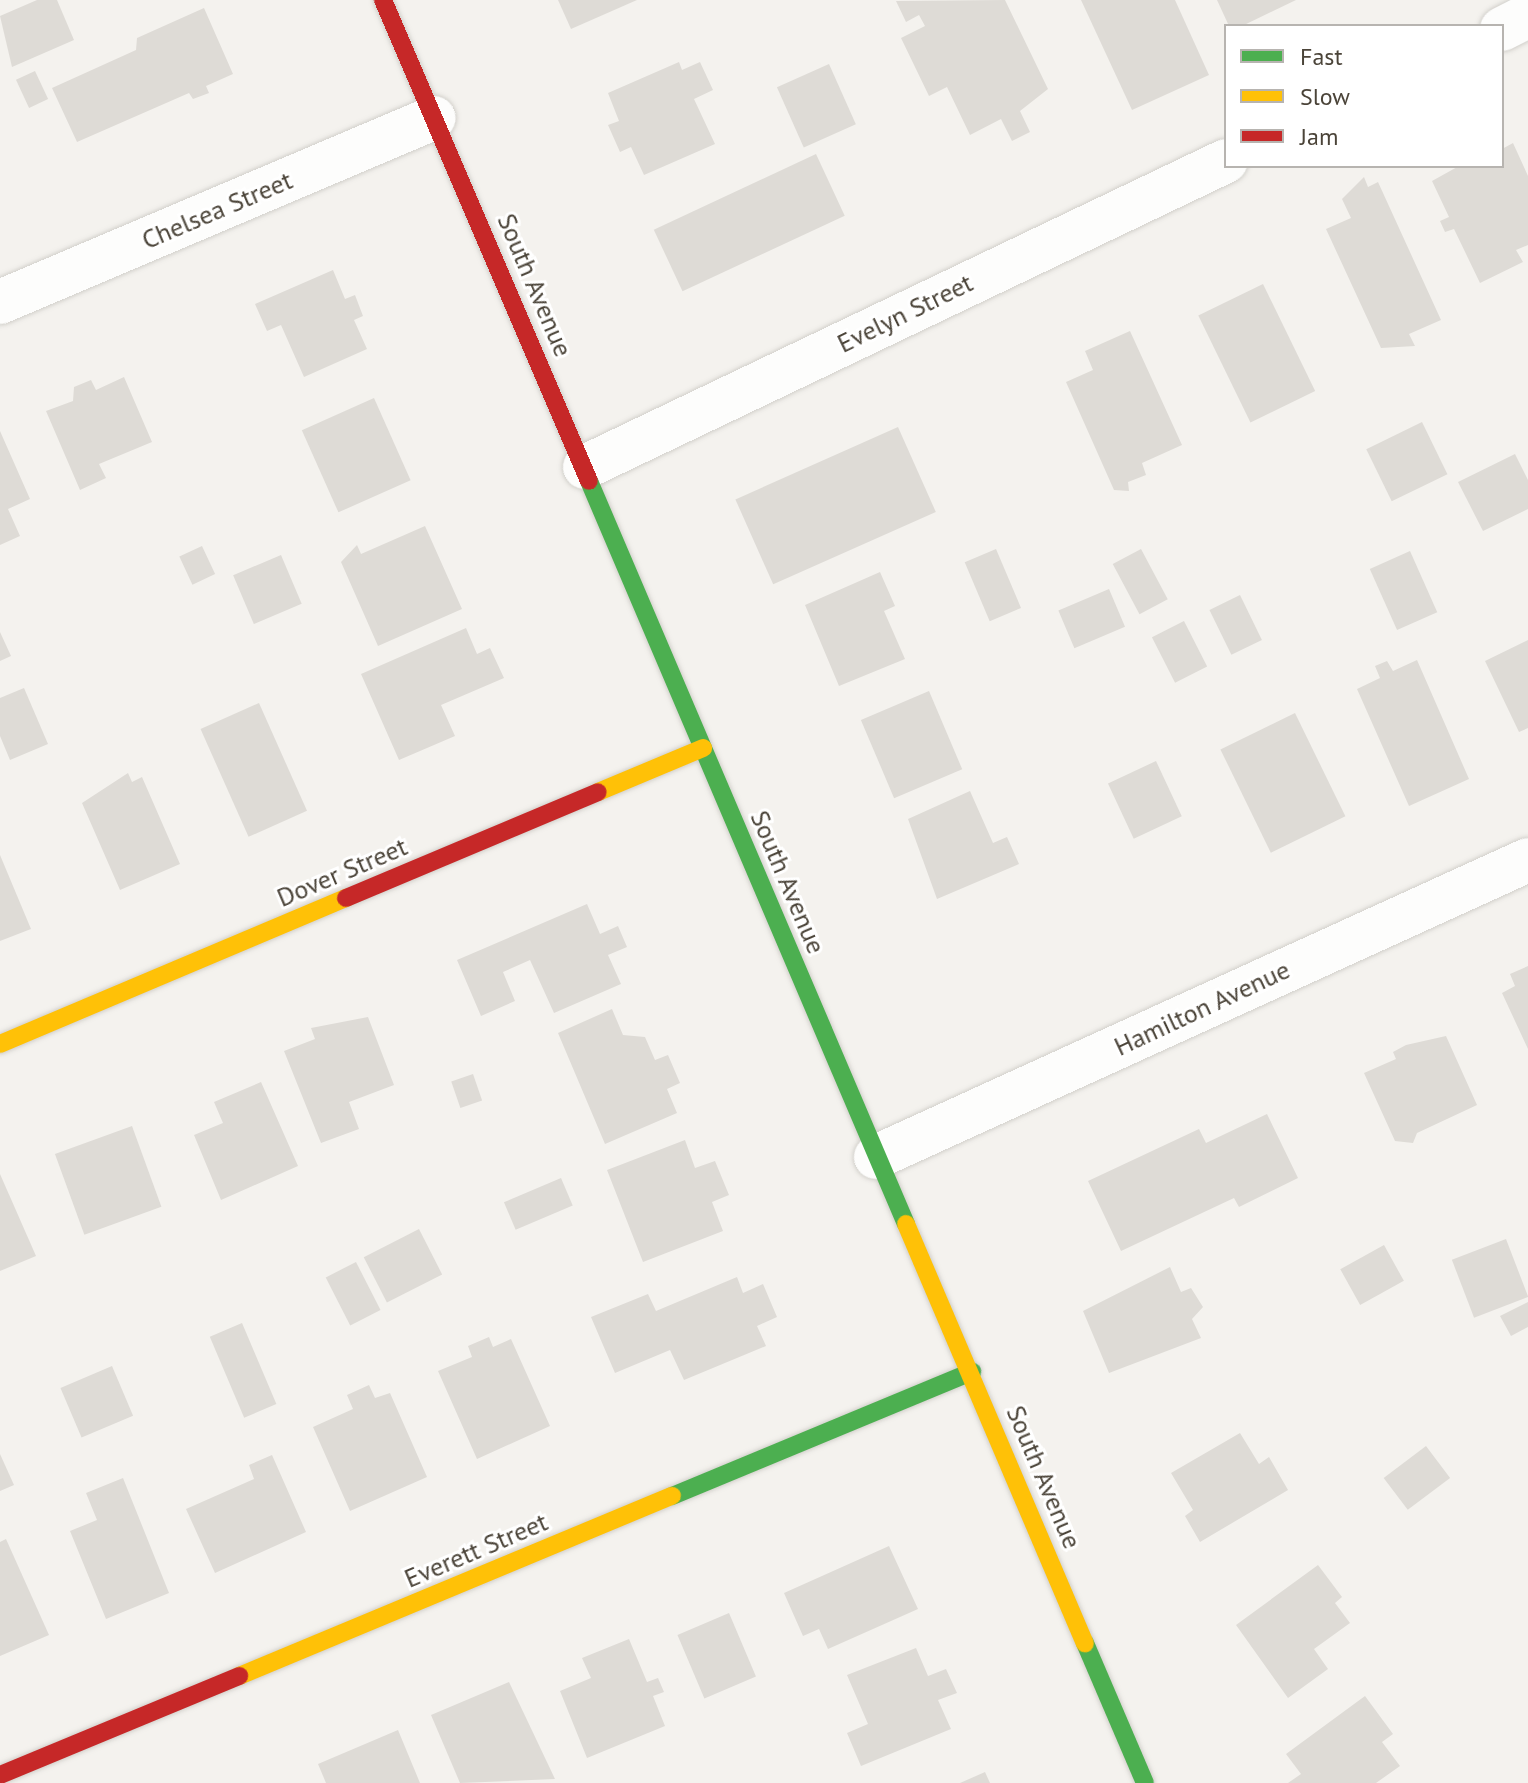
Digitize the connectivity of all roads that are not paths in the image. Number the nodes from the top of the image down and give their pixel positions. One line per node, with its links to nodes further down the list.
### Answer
1 (383, 0): 4 (main road, South Avenue)
2 (1528, 16): 3 (street)
3 (1504, 28)
4 (434, 118): 6 (street, Chelsea Street); 7 (main road, South Avenue)
5 (1224, 162): 7 (street, Evelyn Street)
6 (0, 302)
7 (585, 467): 8 (main road, South Avenue)
8 (703, 748): 10 (main road, Dover Street); 11 (main road, South Avenue)
9 (1528, 860): 11 (street, Hamilton Avenue)
10 (0, 1044)
11 (876, 1157): 12 (main road, South Avenue)
12 (972, 1372): 13 (main road, Everett Street); 14 (main road, South Avenue)
13 (0, 1775)
14 (1145, 1783)

